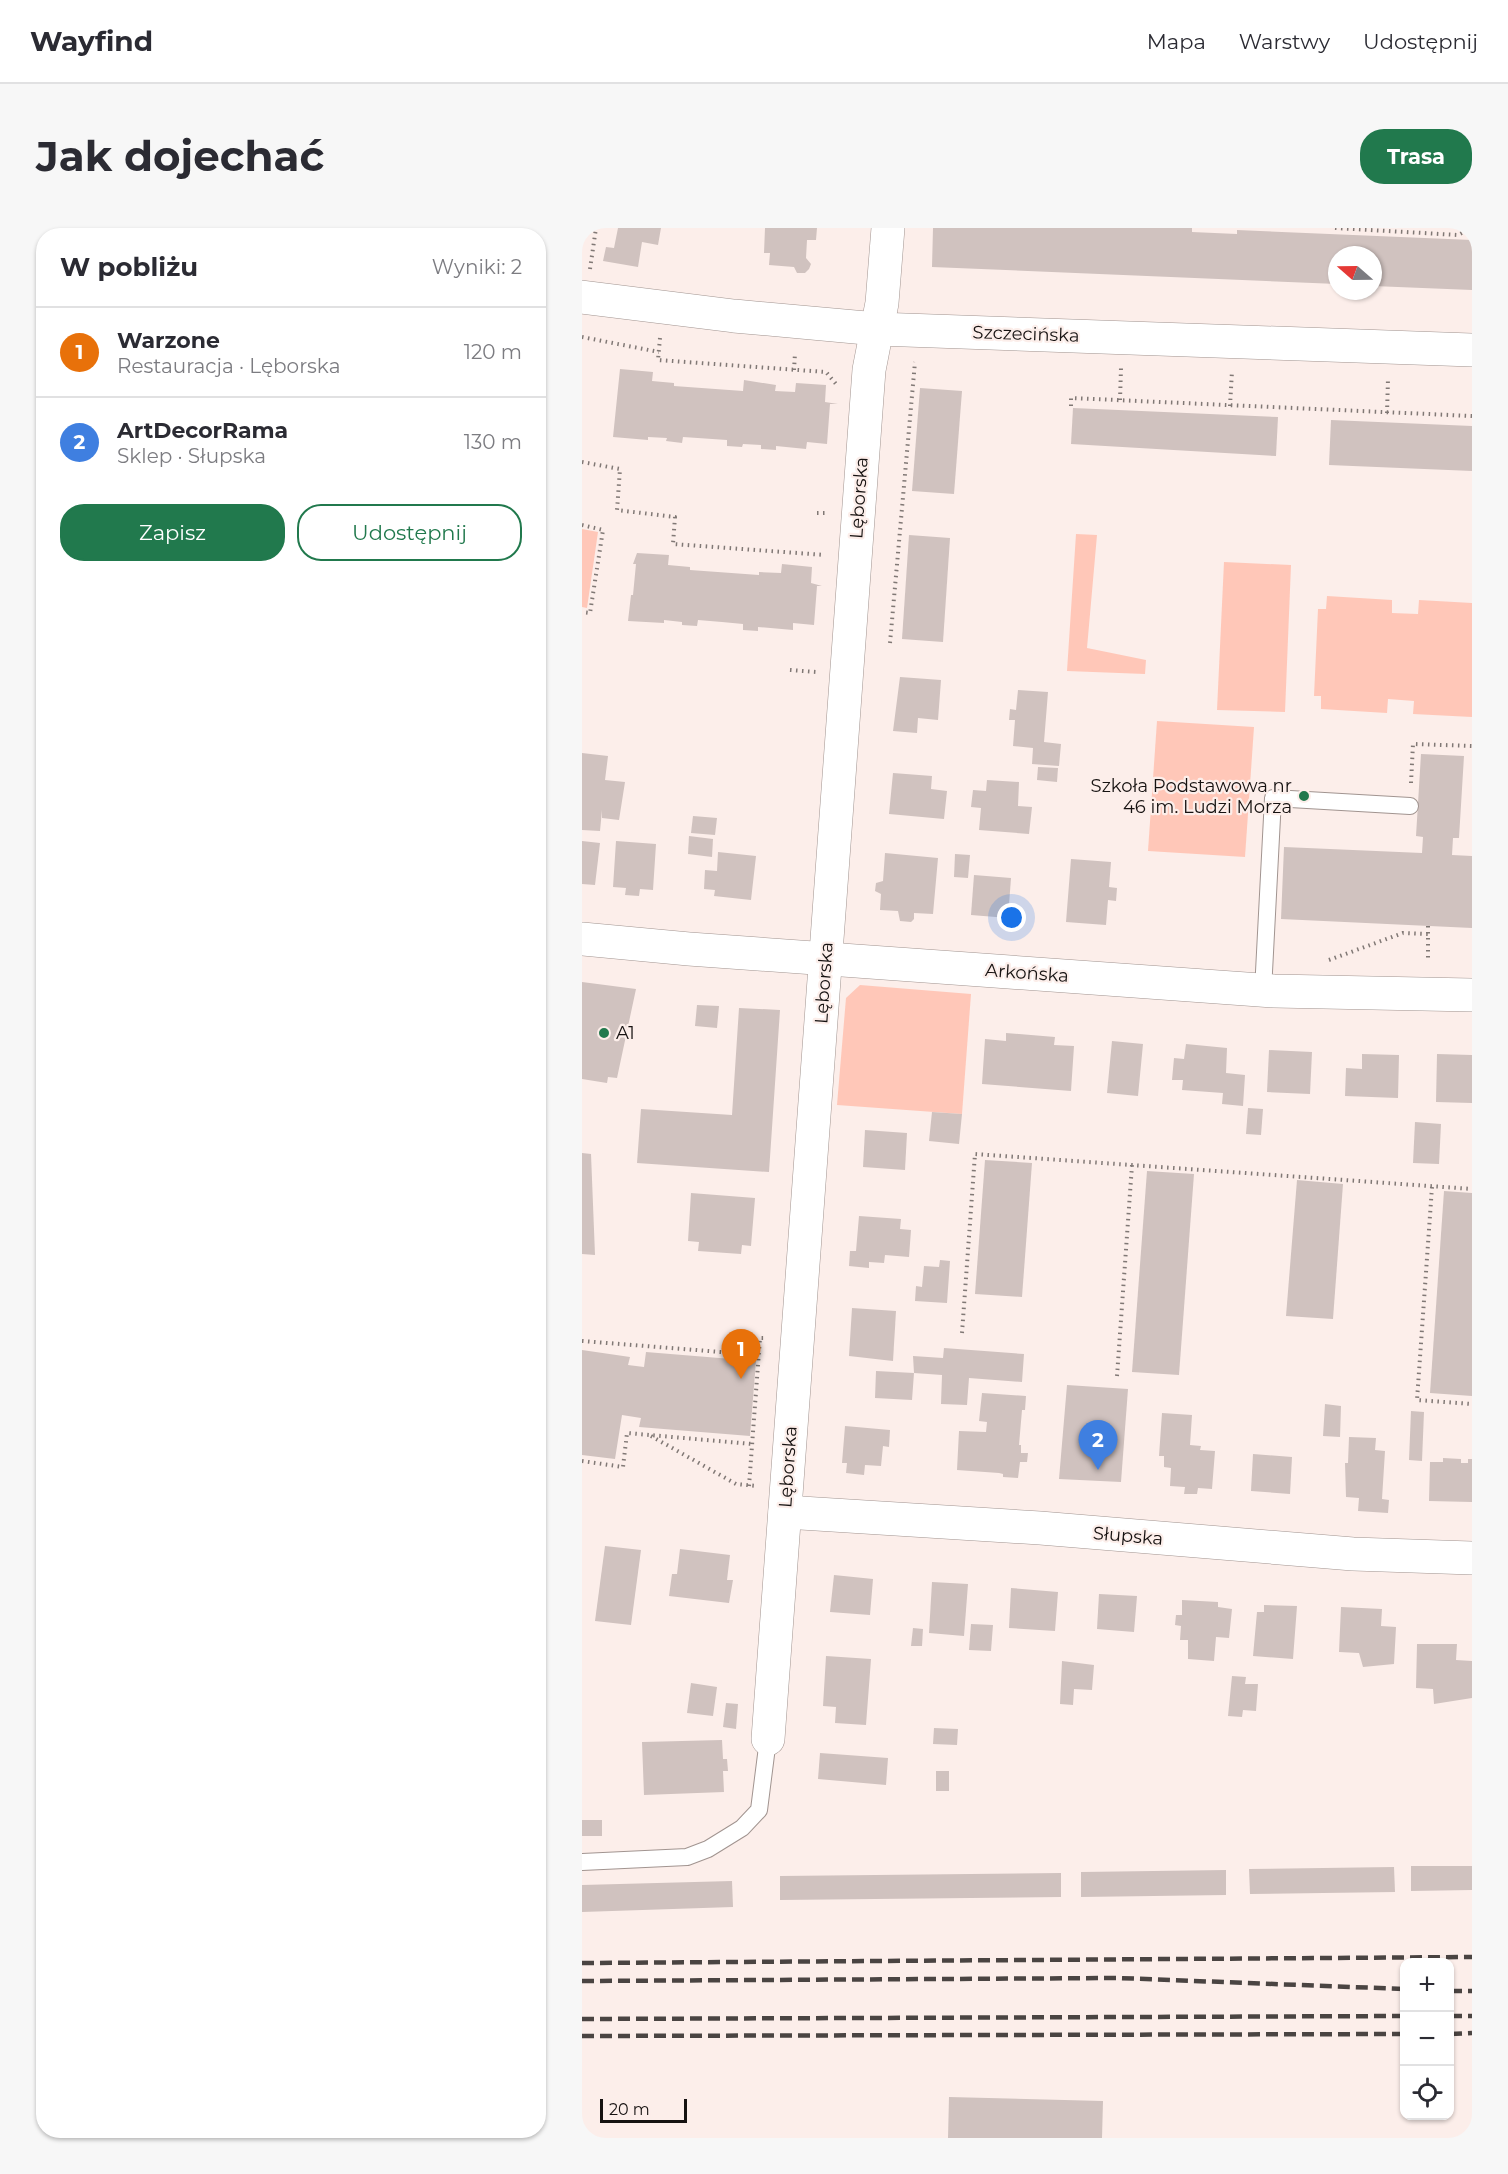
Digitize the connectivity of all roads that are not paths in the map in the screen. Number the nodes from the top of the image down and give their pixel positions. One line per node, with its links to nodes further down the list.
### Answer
1 (888, 228): 3 (street, Lęborska)
2 (582, 297): 3 (street, Szczecińska)
3 (877, 329): 4 (street, Szczecińska); 7 (street, Lęborska)
4 (1472, 350)
5 (1410, 806): 8 (lane)
6 (582, 939): 7 (street, Arkońska)
7 (825, 959): 8 (street, Arkońska); 10 (street, Lęborska)
8 (1263, 991): 9 (street, Arkońska)
9 (1472, 995)
10 (785, 1512): 11 (street, Słupska); 12 (street, Lęborska)
11 (1472, 1558)
12 (768, 1738): 13 (lane)
13 (582, 1862)

